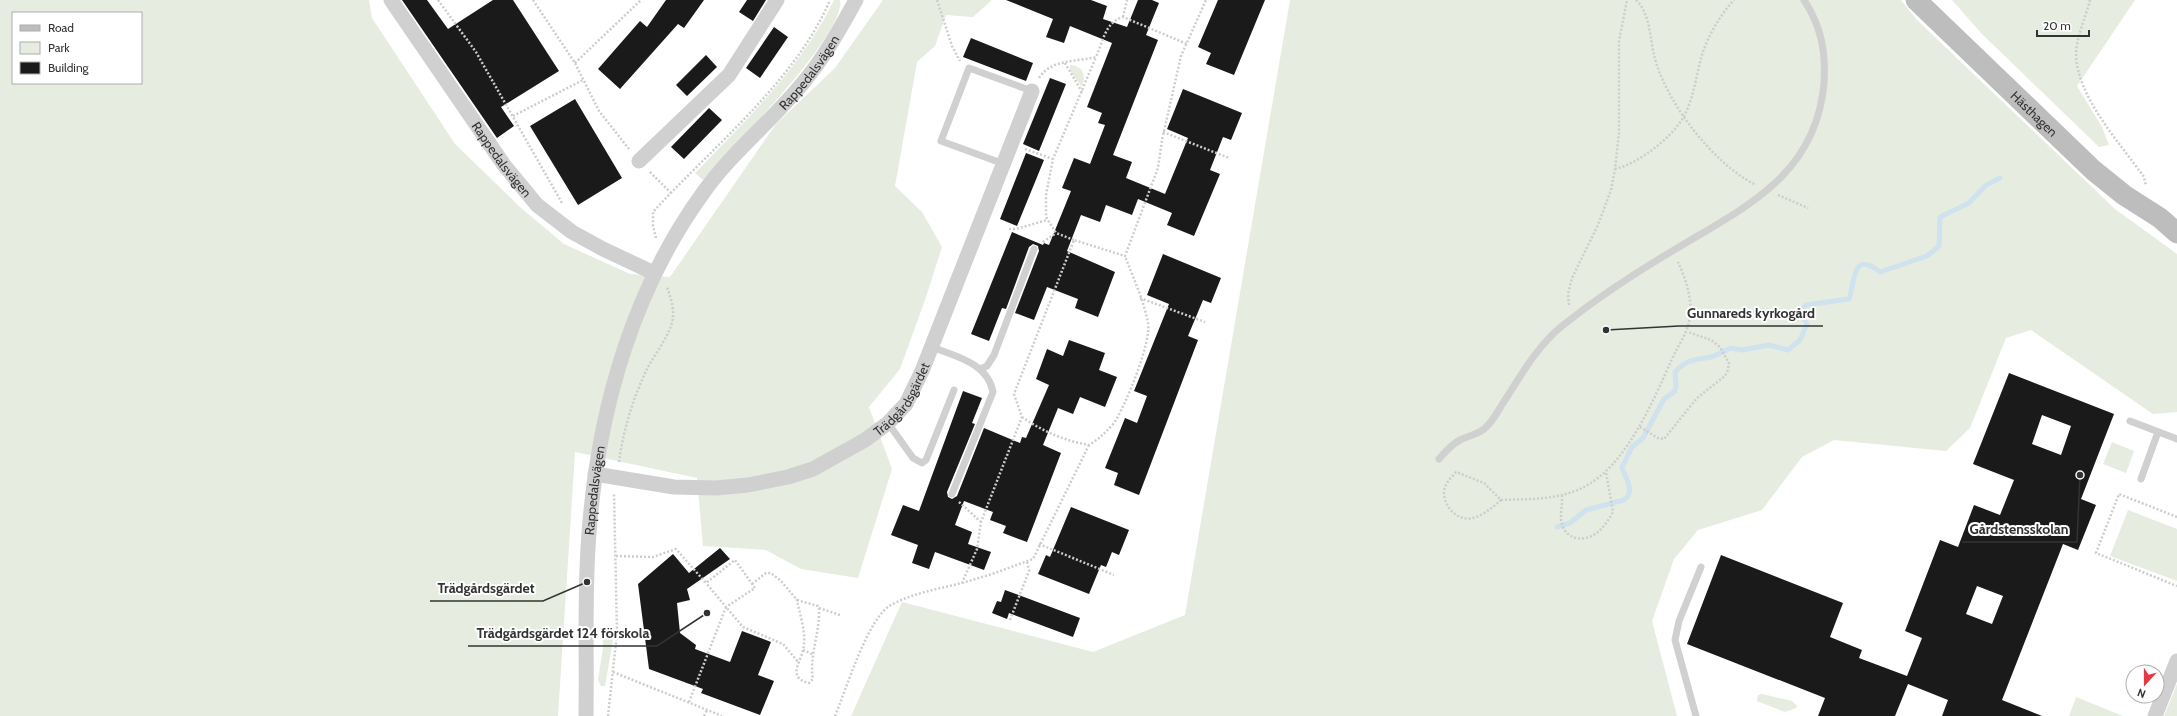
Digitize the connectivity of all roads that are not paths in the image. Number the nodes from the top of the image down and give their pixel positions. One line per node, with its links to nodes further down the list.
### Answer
1 (392, 0): 12 (street, Rappedalsvägen)
2 (776, 0): 7 (street)
3 (856, 0): 12 (street, Rappedalsvägen)
4 (1804, 0): 20 (lane)
5 (1916, 0): 9 (street, Hästhagen)
6 (1032, 91): 8 (street, Trädgårdsgärdet); 8 (lane)
7 (639, 161)
8 (1004, 164): 13 (street, Trädgårdsgärdet)
9 (2168, 220): 10 (street, Hästhagen)
10 (2177, 233)
11 (1034, 249): 14 (lane)
12 (654, 273): 21 (street, Rappedalsvägen)
13 (932, 347): 14 (lane); 17 (street, Trädgårdsgärdet)
14 (980, 369): 23 (lane)
15 (954, 390): 17 (lane)
16 (2130, 421): 18 (lane)
17 (888, 424): 21 (street, Trädgårdsgärdet)
18 (2158, 432): 19 (lane); 22 (lane)
19 (2177, 439)
20 (1439, 459)
21 (595, 474): 26 (street, Rappedalsvägen)
22 (2141, 479)
23 (952, 494)
24 (1701, 567): 27 (lane)
25 (2177, 661): 28 (street)
26 (586, 716)
27 (1696, 716)
28 (2155, 716)

